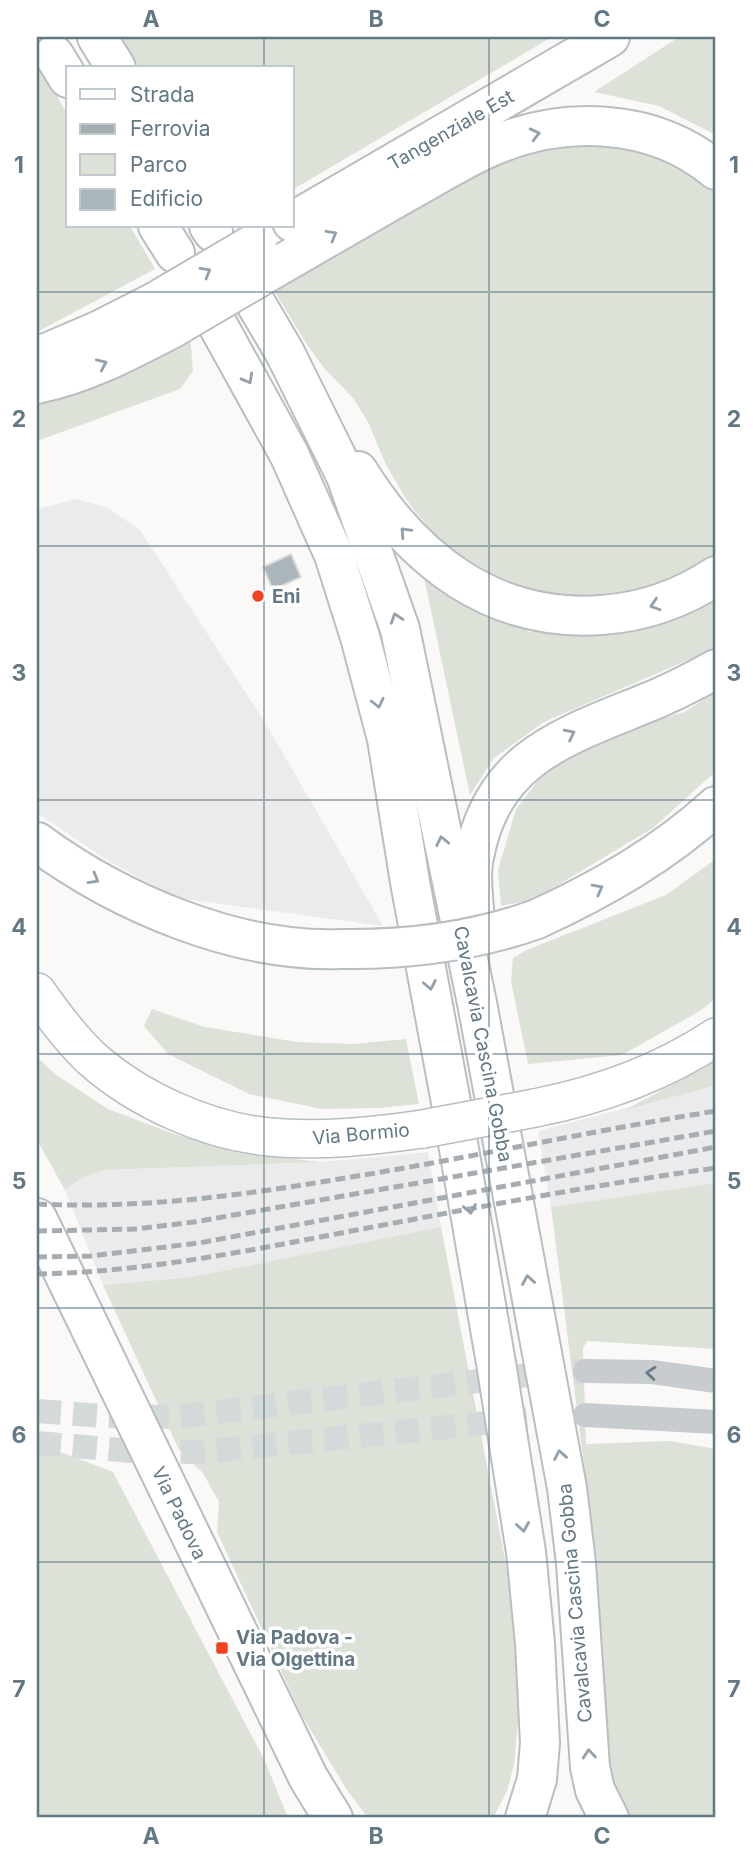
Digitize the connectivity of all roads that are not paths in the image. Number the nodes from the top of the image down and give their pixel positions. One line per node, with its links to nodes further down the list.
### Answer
1 (97, 37): 3 (main road)
2 (610, 37): 5 (main road, Tangenziale Est)
3 (115, 66)
4 (716, 170): 6 (main road, one-way to 4)
5 (294, 221)
6 (267, 259): 7 (main road, one-way to 6, bridge); 9 (main road, Cavalcavia Cascina Gobba)
7 (163, 315): 10 (main road); 11 (main road, one-way to 7)
8 (215, 320): 25 (main road, one-way to 25)
9 (285, 353): 12 (main road, one-way to 9); 17 (main road, Cavalcavia Cascina Gobba, one-way to 9)
10 (37, 357)
11 (37, 384)
12 (716, 576)
13 (716, 669): 17 (main road, one-way to 13)
14 (716, 806): 15 (main road, one-way to 14, bridge)
15 (37, 842)
16 (37, 994): 18 (main road, Via Bormio, bridge)
17 (477, 1003): 26 (main road, Cavalcavia Cascina Gobba, one-way to 17)
18 (716, 1037)
19 (37, 1218): 24 (main road, Via Padova)
20 (585, 1371): 21 (street, one-way to 20)
21 (716, 1381)
22 (585, 1415): 23 (street)
23 (716, 1422)
24 (326, 1808)
25 (525, 1818)
26 (609, 1818)

